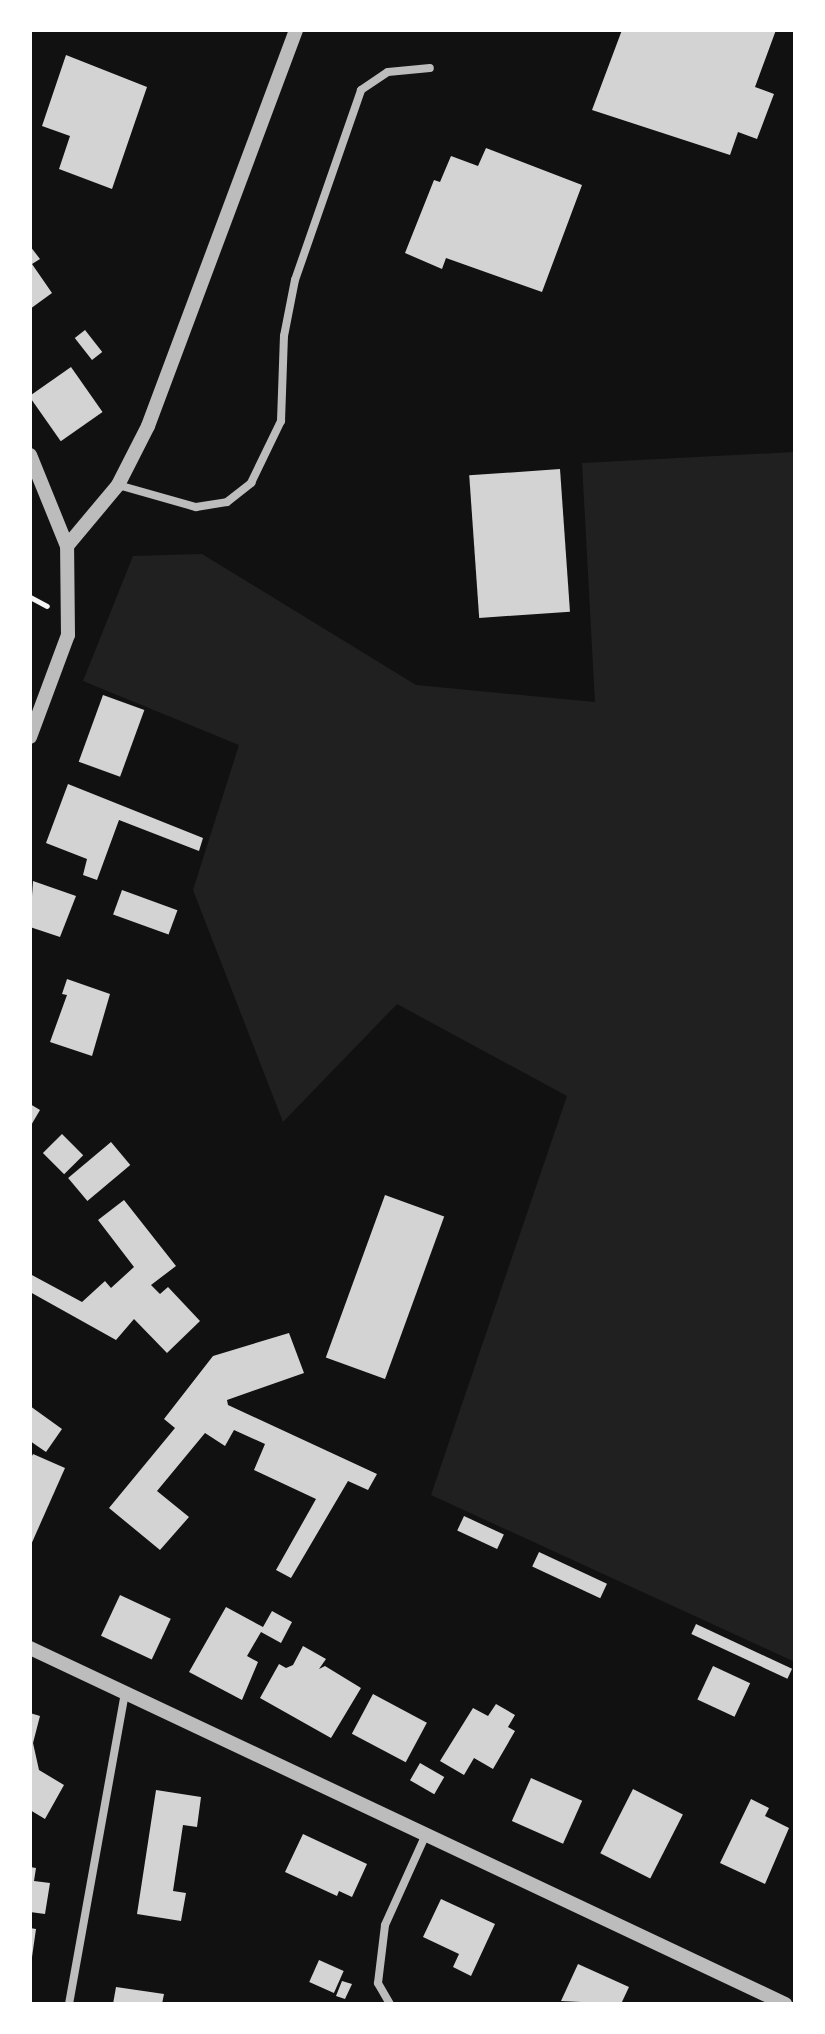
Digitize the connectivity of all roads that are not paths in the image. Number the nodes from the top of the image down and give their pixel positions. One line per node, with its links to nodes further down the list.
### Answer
1 (296, 30): 4 (street)
2 (430, 68): 4 (street)
3 (30, 455): 5 (street)
4 (118, 485): 5 (street)
5 (67, 546): 6 (street)
6 (30, 737)
7 (30, 1648): 8 (street)
8 (125, 1693): 9 (street); 10 (street)
9 (426, 1834): 11 (street); 12 (street)
10 (69, 2004)
11 (390, 2004)
12 (785, 2004)

